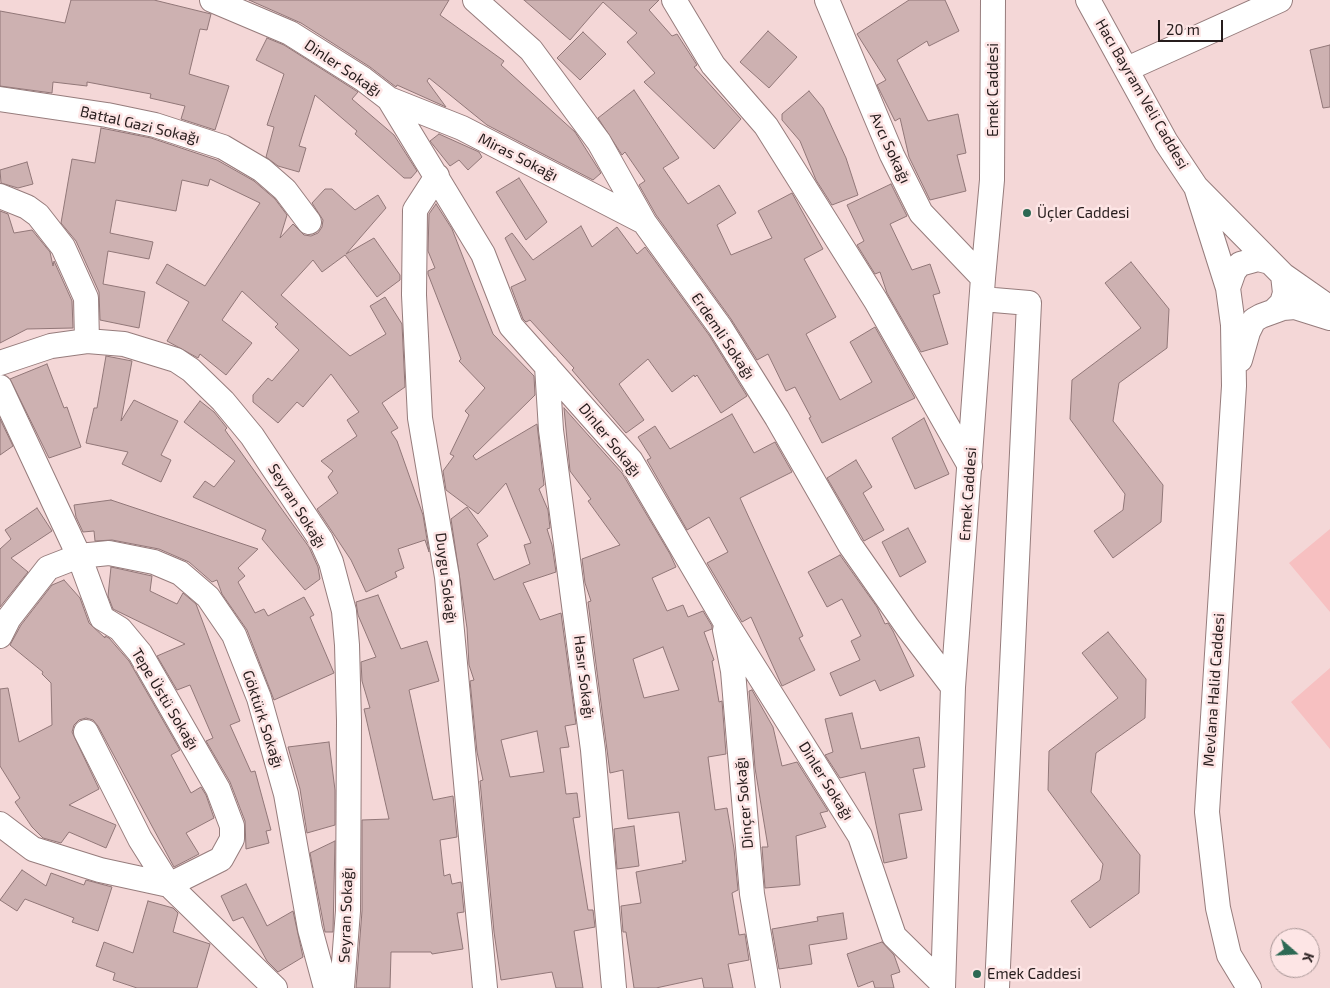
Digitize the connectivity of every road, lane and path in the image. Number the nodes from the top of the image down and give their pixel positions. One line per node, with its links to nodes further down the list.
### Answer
1 (212, 0): 10 (street, Dinler Sokağı)
2 (475, 0): 15 (street, Erdemli Sokağı)
3 (674, 0): 27 (street)
4 (827, 0): 17 (street, Avcı Sokağı)
5 (993, 0): 17 (street, Emek Caddesi)
6 (1088, 0): 8 (street, Hacı Bayram Veli Caddesi)
7 (1280, 0): 8 (street)
8 (1128, 69): 12 (street, Hacı Bayram Veli Caddesi)
9 (0, 99): 14 (street, Battal Gazi Sokağı)
10 (389, 99): 11 (street, Dinler Sokağı); 15 (street, Miras Sokağı)
11 (437, 176): 24 (street, Dinler Sokağı); 39 (street, Duygu Sokağı)
12 (1196, 188): 16 (street); 18 (street)
13 (0, 196): 22 (street)
14 (310, 222)
15 (644, 222): 31 (street, Erdemli Sokağı)
16 (1277, 269): 18 (street); 19 (street); 20 (street)
17 (982, 288): 27 (street, Emek Caddesi); 42 (street)
18 (1229, 293): 20 (street); 25 (street, Mevlana Halid Caddesi)
19 (1330, 308)
20 (1268, 313): 21 (street); 25 (street, Mevlana Halid Caddesi)
21 (1330, 318)
22 (87, 341): 23 (street, Seyran Sokağı); 38 (street, Seyran Sokağı)
23 (0, 363)
24 (547, 366): 29 (street, Dinler Sokağı); 40 (street, Hasır Sokağı)
25 (1234, 386): 43 (street, Mevlana Halid Caddesi)
26 (0, 387): 28 (street, Tepe Üstü Sokağı)
27 (970, 466): 31 (street, Emek Caddesi)
28 (79, 556): 30 (street, Göktürk Sokağı); 34 (street, Tepe Üstü Sokağı); 37 (street, Göktürk Sokağı)
29 (723, 618): 35 (street, Dinler Sokağı); 41 (street, Dinçer Sokağı)
30 (0, 636)
31 (953, 687): 35 (street, Emek Caddesi)
32 (86, 732): 34 (street)
33 (0, 824): 34 (street)
34 (169, 885): 36 (street)
35 (943, 986)
36 (275, 988)
37 (326, 988)
38 (342, 988)
39 (485, 988)
40 (614, 988)
41 (768, 988)
42 (997, 988)
43 (1249, 988)

